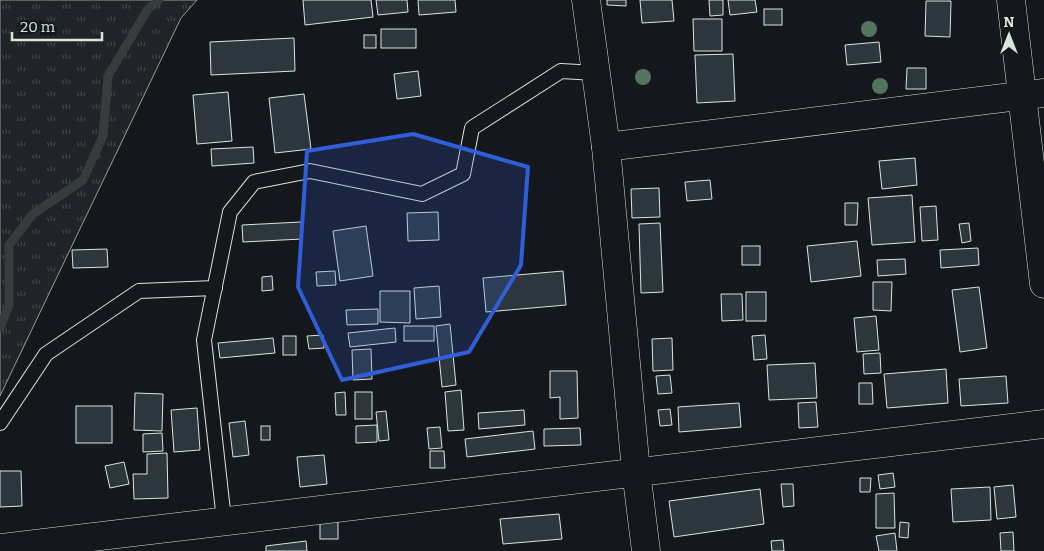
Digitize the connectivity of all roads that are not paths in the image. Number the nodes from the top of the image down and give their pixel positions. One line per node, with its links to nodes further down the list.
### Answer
1 (586, 0): 3 (street)
2 (1011, 0): 4 (street)
3 (596, 73): 5 (street); 7 (lane)
4 (1033, 94): 5 (street); 6 (street)
5 (606, 147): 10 (street)
6 (1044, 284)
7 (215, 288): 8 (lane); 11 (lane)
8 (0, 423)
9 (1044, 424): 10 (street)
10 (636, 471): 11 (street); 13 (street)
11 (224, 520): 12 (street)
12 (0, 548)
13 (646, 551)

